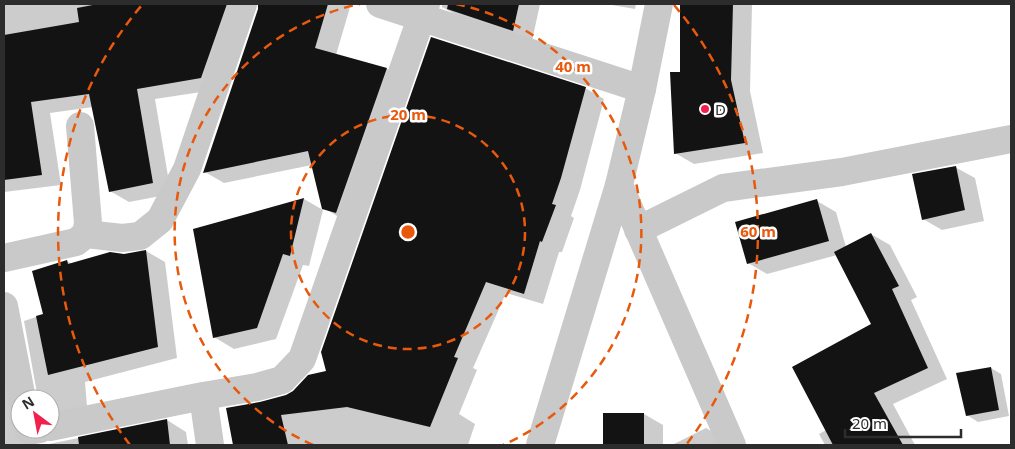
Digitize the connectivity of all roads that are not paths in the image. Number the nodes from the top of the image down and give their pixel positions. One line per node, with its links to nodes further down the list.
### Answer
1 (243, 4): 10 (street)
2 (380, 4): 4 (street)
3 (659, 4): 5 (street)
4 (424, 11): 5 (street); 14 (street)
5 (642, 89): 8 (street)
6 (80, 126): 10 (street)
7 (1011, 139): 9 (street)
8 (619, 185): 9 (street); 17 (street)
9 (638, 230): 18 (street)
10 (86, 234): 11 (street)
11 (4, 258)
12 (4, 306): 13 (street)
13 (20, 389)
14 (203, 396): 15 (street); 16 (street)
15 (60, 427)
16 (210, 445)
17 (540, 445)
18 (732, 445)

